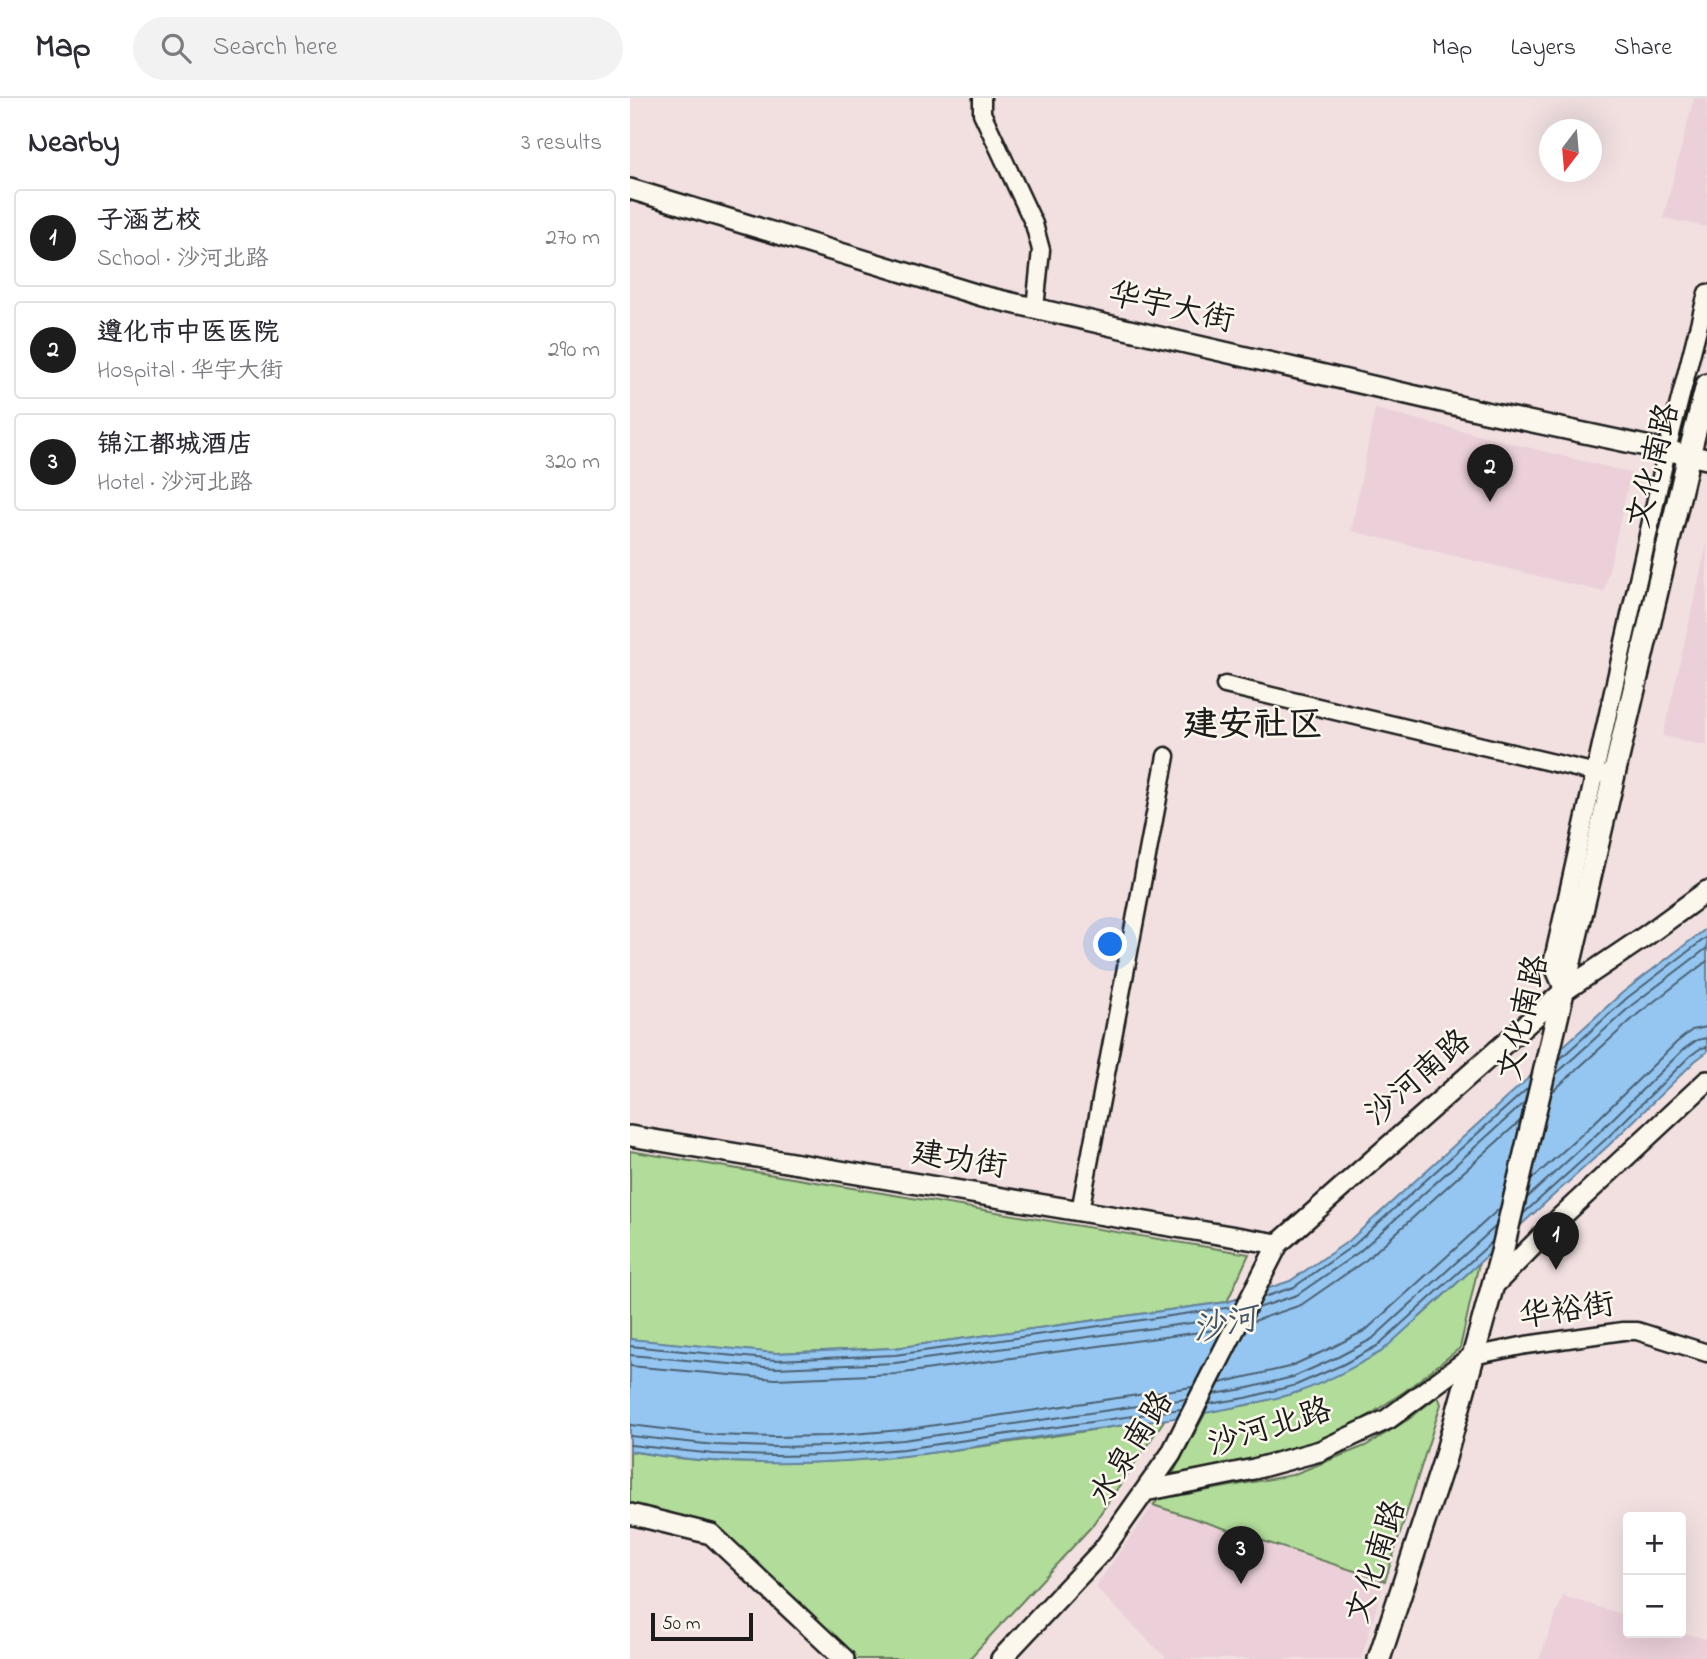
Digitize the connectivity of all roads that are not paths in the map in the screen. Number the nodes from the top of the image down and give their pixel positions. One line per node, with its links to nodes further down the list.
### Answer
1 (982, 98): 4 (street)
2 (630, 189): 4 (street, 华宇大街)
3 (1707, 293): 6 (street)
4 (1035, 308): 6 (street, 华宇大街)
5 (1707, 385): 7 (main road, 文化南路)
6 (1667, 450): 7 (street, 华宇大街); 12 (street)
7 (1698, 457): 10 (main road, 文化南路)
8 (1225, 685): 10 (street)
9 (1166, 756): 15 (street)
10 (1614, 777): 12 (main road, 文化南路)
11 (1707, 891): 12 (street, 沙河南路)
12 (1564, 991): 16 (street, 沙河南路); 17 (main road, 文化南路)
13 (1707, 1081): 17 (street)
14 (630, 1136): 15 (street, 建功街)
15 (1080, 1211): 16 (street, 建功街)
16 (1278, 1244): 20 (street, 水泉南路)
17 (1493, 1286): 19 (main road, 文化南路)
18 (1707, 1353): 19 (street, 华裕街)
19 (1473, 1356): 20 (street, 沙河北路); 24 (main road, 文化南路)
20 (1144, 1492): 23 (street, 水泉南路)
21 (630, 1514): 22 (street)
22 (844, 1659)
23 (1001, 1659)
24 (1379, 1659)

